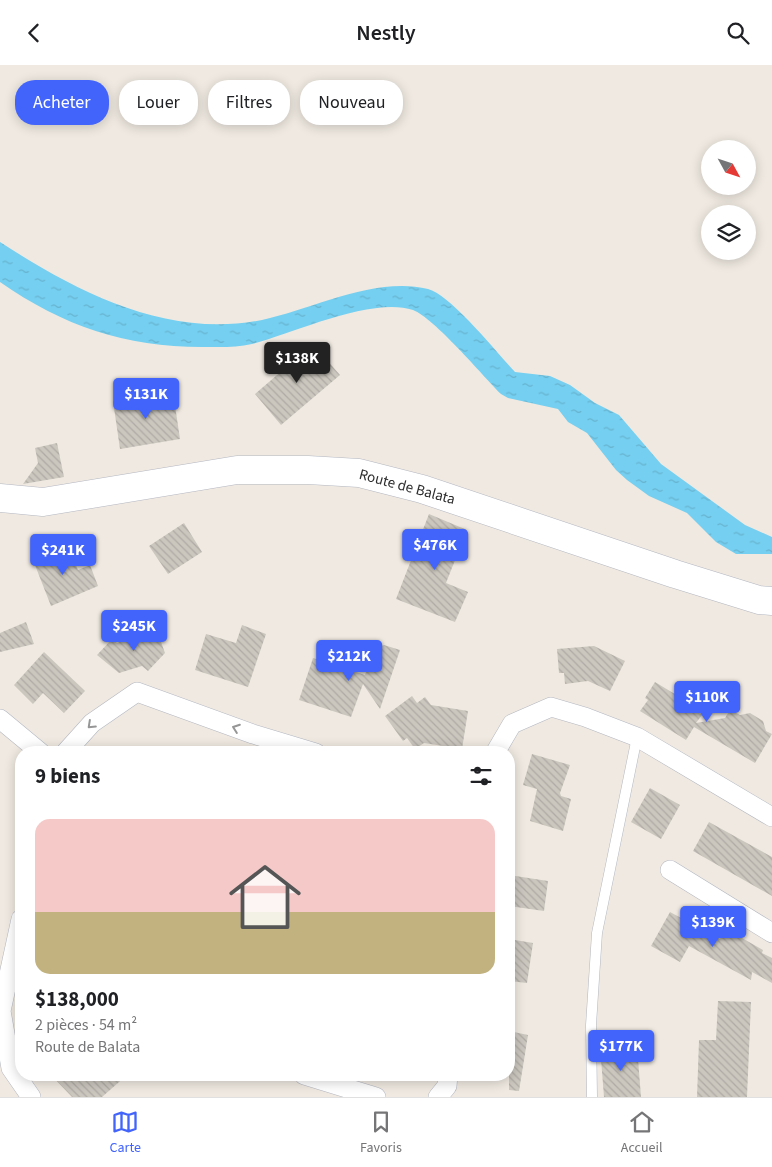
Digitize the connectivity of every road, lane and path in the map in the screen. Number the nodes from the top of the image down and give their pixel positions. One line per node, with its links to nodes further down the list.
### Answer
1 (0, 498): 2 (main road, Route de Balata)
2 (772, 601)
3 (0, 719): 5 (street)
4 (637, 737): 8 (street); 9 (street); 20 (lane)
5 (33, 746)
6 (71, 746): 7 (street, one-way to 6)
7 (270, 746)
8 (499, 746)
9 (772, 817)
10 (670, 870): 11 (street)
11 (772, 933)
12 (15, 947): 13 (street)
13 (15, 1074)
14 (20, 1081): 17 (street)
15 (324, 1081): 18 (street)
16 (447, 1081): 19 (street)
17 (31, 1097)
18 (376, 1097)
19 (438, 1097)
20 (592, 1097)

